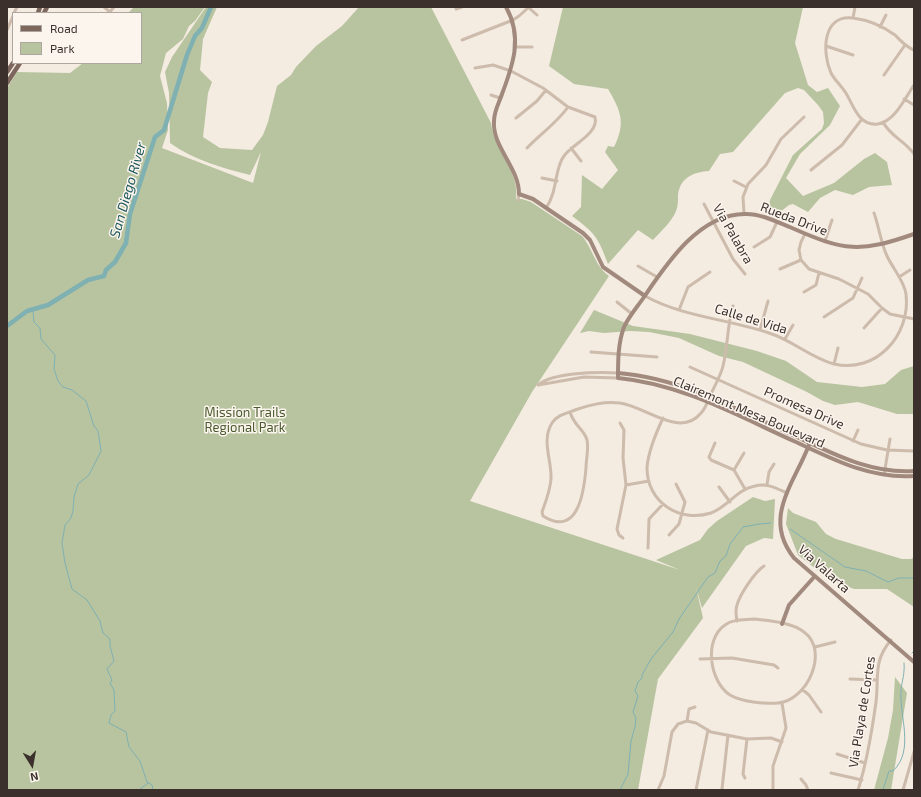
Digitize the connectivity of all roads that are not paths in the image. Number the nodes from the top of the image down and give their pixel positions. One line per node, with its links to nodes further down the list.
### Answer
1 (104, 7): 8 (street)
2 (114, 7): 8 (street)
3 (462, 7): 7 (street)
4 (506, 7): 13 (street)
5 (529, 7): 9 (street); 13 (street)
6 (855, 7): 11 (street)
7 (456, 9)
8 (110, 12)
9 (537, 15)
10 (886, 15): 14 (street)
11 (853, 18): 14 (street); 18 (street)
12 (12, 19): 15 (street)
13 (513, 20): 16 (street); 19 (street)
14 (880, 26): 17 (street)
15 (7, 30)
16 (462, 40)
17 (905, 45): 21 (street); 26 (street)
18 (826, 46): 22 (street); 37 (street)
19 (516, 47): 20 (street); 25 (street)
20 (532, 47)
21 (914, 50)
22 (853, 55)
23 (19, 64): 27 (main road)
24 (475, 68): 25 (street)
25 (511, 71): 29 (street); 31 (street)
26 (884, 75)
27 (7, 83)
28 (914, 85): 32 (street)
29 (546, 90): 34 (street); 36 (street)
30 (491, 95): 31 (street)
31 (500, 98): 48 (street)
32 (904, 99): 33 (street); 38 (street)
33 (914, 105)
34 (568, 107): 39 (street); 40 (street)
35 (804, 117): 47 (street)
36 (516, 118)
37 (862, 119): 38 (street); 43 (street)
38 (883, 122): 41 (street)
39 (528, 148)
40 (571, 148): 42 (street); 45 (street)
41 (914, 154)
42 (581, 161)
43 (811, 170)
44 (542, 178): 45 (street)
45 (557, 181): 51 (street)
46 (734, 181): 47 (street)
47 (746, 187): 53 (street)
48 (519, 194): 49 (street); 51 (street, Calle de Vida)
49 (518, 200)
50 (704, 204): 55 (street, Via Palabra)
51 (546, 208): 74 (street, Calle de Vida)
52 (874, 213): 60 (street, Calle de Vida)
53 (744, 214): 55 (street, Rueda Drive); 56 (street, Rueda Drive)
54 (832, 220): 59 (street)
55 (713, 222): 68 (street, Via Palabra); 69 (street, Rueda Drive)
56 (777, 222): 57 (street, Rueda Drive); 61 (street)
57 (805, 234): 59 (street, Rueda Drive); 62 (street)
58 (914, 234): 60 (street, Rueda Drive)
59 (824, 242): 60 (street, Rueda Drive)
60 (884, 244): 70 (street, Calle de Vida)
61 (754, 247)
62 (801, 260): 64 (street); 67 (street)
63 (638, 266): 69 (street)
64 (780, 269)
65 (910, 270): 70 (street)
66 (710, 272): 79 (street)
67 (819, 273): 72 (street); 73 (street)
68 (745, 274)
69 (657, 277): 74 (street, Rueda Drive)
70 (899, 277): 82 (street, Calle de Vida)
71 (862, 278): 72 (street)
72 (858, 288): 78 (street); 81 (street)
73 (804, 292)
74 (645, 296): 79 (street, Calle de Vida); 80 (street, Rueda Drive)
75 (768, 301): 87 (street)
76 (616, 302): 80 (street)
77 (733, 306): 84 (street)
78 (882, 308): 82 (street); 86 (street)
79 (679, 310): 84 (street, Calle de Vida)
80 (632, 314): 91 (street, Rueda Drive)
81 (824, 317)
82 (904, 317): 83 (street); 93 (street, Calle de Vida)
83 (914, 319)
84 (728, 322): 87 (street, Calle de Vida); 97 (street)
85 (793, 325): 88 (street)
86 (864, 328)
87 (760, 330): 88 (street, Calle de Vida)
88 (785, 339): 93 (street, Calle de Vida)
89 (838, 348): 93 (street)
90 (591, 352): 91 (street)
91 (619, 354): 92 (street); 95 (street, Rueda Drive)
92 (656, 357)
93 (834, 364)
94 (690, 367): 97 (street, Promesa Drive)
95 (618, 373): 96 (street, Rueda Drive); 96 (street, Clairemont Mesa Boulevard); 98 (street, Clairemont Mesa Boulevard)
96 (618, 378): 98 (street, Clairemont Mesa Boulevard)
97 (717, 380): 98 (street); 104 (street, Promesa Drive)
98 (708, 400): 100 (street); 106 (street, Clairemont Mesa Boulevard); 107 (street, Clairemont Mesa Boulevard)
99 (570, 412): 99 (street); 100 (street)
100 (663, 418): 116 (street)
101 (620, 423): 118 (street)
102 (858, 430): 104 (street)
103 (890, 439): 108 (street)
104 (853, 441): 108 (street, Promesa Drive)
105 (715, 443): 112 (street)
106 (810, 443): 107 (street, Via Valarta); 114 (street, Clairemont Mesa Boulevard)
107 (808, 448): 114 (street, Clairemont Mesa Boulevard); 122 (street, Via Valarta)
108 (887, 450): 109 (street, Promesa Drive); 114 (street)
109 (914, 451)
110 (744, 453): 112 (street)
111 (774, 464): 119 (street)
112 (734, 470): 121 (street)
113 (914, 471): 114 (street, Clairemont Mesa Boulevard)
114 (885, 473): 115 (street, Clairemont Mesa Boulevard)
115 (914, 476)
116 (649, 481): 118 (street); 124 (street)
117 (676, 484): 125 (street)
118 (626, 485): 127 (street)
119 (767, 485): 121 (street); 122 (street)
120 (719, 487): 123 (street)
121 (745, 489): 123 (street)
122 (787, 493): 130 (street, Via Valarta)
123 (730, 502): 125 (street)
124 (663, 504): 125 (street); 128 (street)
125 (682, 514): 126 (street)
126 (669, 535)
127 (624, 538)
128 (648, 548)
129 (764, 566): 131 (street)
130 (815, 576): 132 (street); 133 (street, Via Valarta)
131 (737, 620): 132 (street); 136 (street)
132 (782, 624): 135 (street)
133 (891, 640): 138 (street, Via Valarta); 141 (street, Via Playa de Cortes)
134 (835, 642): 135 (street)
135 (815, 647): 142 (street)
136 (712, 658): 137 (street); 139 (street); 143 (street)
137 (700, 660)
138 (914, 662)
139 (778, 668)
140 (850, 680): 141 (street)
141 (877, 680): 153 (street, Via Playa de Cortes)
142 (803, 690): 143 (street); 145 (street)
143 (782, 703): 150 (street)
144 (695, 707): 146 (street)
145 (821, 712)
146 (687, 721): 147 (street); 159 (street)
147 (708, 730): 148 (street); 160 (street)
148 (728, 735): 149 (street); 158 (street)
149 (747, 739): 150 (street); 155 (street)
150 (782, 742): 161 (street)
151 (914, 752): 164 (street)
152 (837, 754): 153 (street)
153 (865, 763): 157 (street, Via Playa de Cortes)
154 (831, 773): 157 (street)
155 (745, 778)
156 (801, 779): 162 (street)
157 (862, 780): 163 (street, Via Playa de Cortes)
158 (722, 789)
159 (658, 790)
160 (696, 790)
161 (773, 790)
162 (808, 790)
163 (858, 790)
164 (903, 790)

